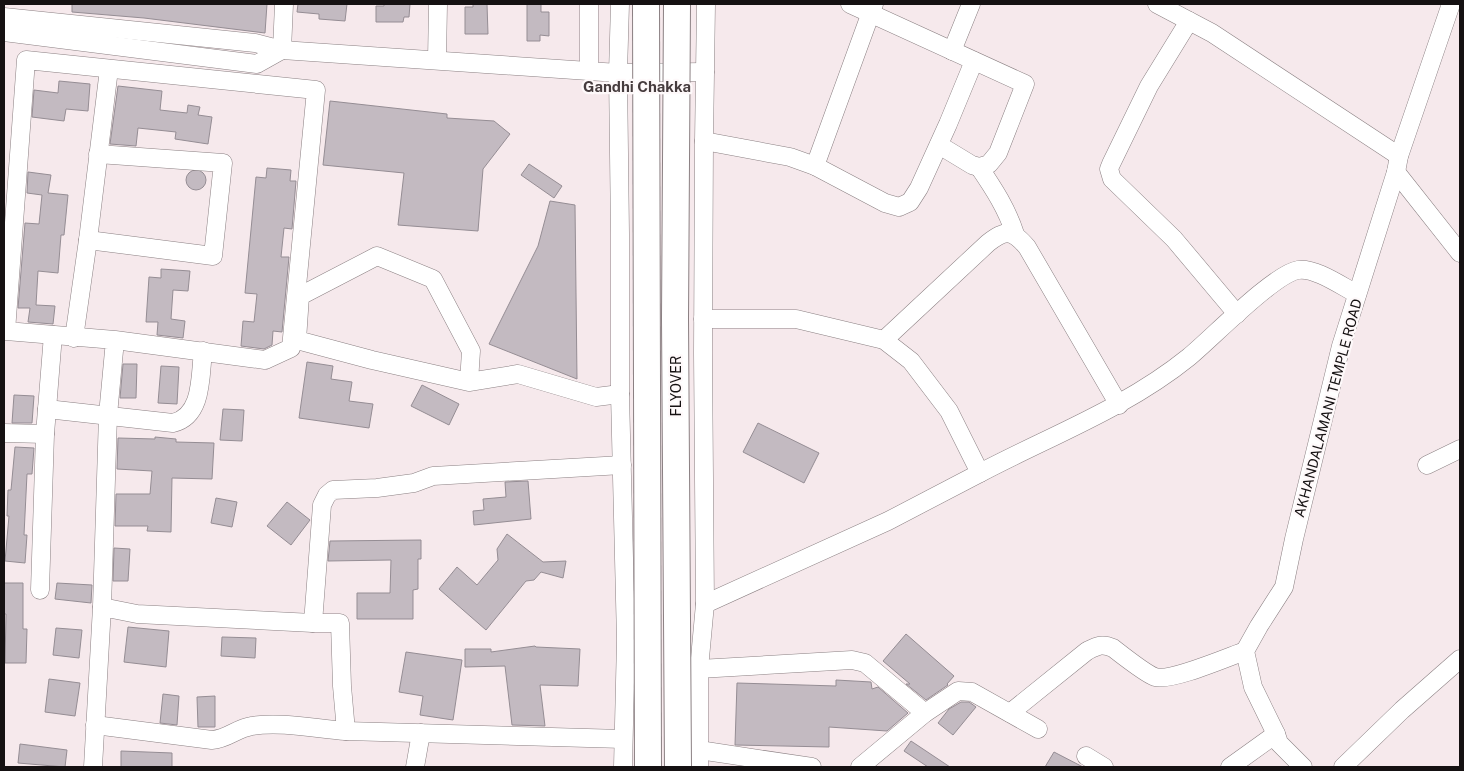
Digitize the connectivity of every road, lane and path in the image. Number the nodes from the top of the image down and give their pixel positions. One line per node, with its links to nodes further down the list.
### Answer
1 (284, 4): 17 (street)
2 (438, 4): 19 (street)
3 (589, 4): 23 (street)
4 (620, 4): 25 (street)
5 (646, 4): 74 (highway, FLYOVER, bridge)
6 (678, 4): 75 (highway, FLYOVER, bridge)
7 (706, 4): 24 (street)
8 (850, 4): 12 (street)
9 (971, 4): 18 (street)
10 (1157, 4): 14 (street)
11 (1454, 6): 29 (street, AKHANDALAMANI TEMPLE ROAD)
12 (872, 8): 18 (street); 30 (street)
13 (4, 17): 17 (street)
14 (1189, 21): 29 (street); 36 (street)
15 (4, 32): 16 (street)
16 (135, 48): 17 (street); 22 (street)
17 (282, 50): 19 (street)
18 (952, 51): 20 (street)
19 (437, 60): 23 (street)
20 (974, 61): 27 (street); 31 (street)
21 (109, 69): 22 (street); 28 (street); 38 (street)
22 (132, 71): 42 (street)
23 (589, 71): 25 (street)
24 (705, 72): 25 (street); 26 (street)
25 (618, 73): 44 (street)
26 (704, 140): 30 (street); 37 (street)
27 (939, 145): 30 (street); 31 (street)
28 (98, 154): 33 (street); 33 (street)
29 (1398, 164): 34 (street); 35 (street, AKHANDALAMANI TEMPLE ROAD)
30 (815, 166)
31 (979, 167): 32 (street)
32 (1015, 234): 41 (street); 45 (street)
33 (88, 240): 39 (street)
34 (1460, 253)
35 (1357, 294): 36 (street); 58 (street, AKHANDALAMANI TEMPLE ROAD)
36 (1237, 314): 45 (street)
37 (703, 319): 41 (street); 55 (street)
38 (53, 336): 39 (street); 46 (street)
39 (74, 338): 40 (street)
40 (115, 340): 42 (street); 47 (street)
41 (884, 340): 53 (street)
42 (203, 351): 47 (street)
43 (469, 382): 43 (street); 44 (street)
44 (620, 394): 51 (street)
45 (1119, 405): 53 (street)
46 (47, 409): 47 (street); 49 (street)
47 (108, 415): 56 (street)
48 (4, 433): 49 (street)
49 (46, 434): 54 (street)
50 (1460, 449): 52 (street)
51 (622, 464): 57 (street); 68 (street)
52 (1426, 465)
53 (980, 474): 55 (street)
54 (40, 590)
55 (705, 604): 60 (street)
56 (102, 607): 57 (street); 63 (street)
57 (313, 623): 65 (street)
58 (1245, 651): 62 (street); 67 (street)
59 (1460, 659): 81 (street)
60 (699, 668): 61 (street); 70 (street)
61 (925, 713): 62 (street); 77 (street)
62 (1010, 713): 64 (street)
63 (95, 725): 65 (street); 71 (street)
64 (1038, 729)
65 (346, 731): 66 (street)
66 (421, 734): 68 (street); 72 (street)
67 (1276, 734): 79 (street); 80 (street)
68 (623, 739): 73 (street)
69 (1086, 756): 78 (street)
70 (699, 758): 76 (street)
71 (93, 767)
72 (415, 767)
73 (623, 767)
74 (648, 767)
75 (678, 767)
76 (812, 767)
77 (860, 767)
78 (1104, 767)
79 (1230, 767)
80 (1303, 767)
81 (1343, 767)

